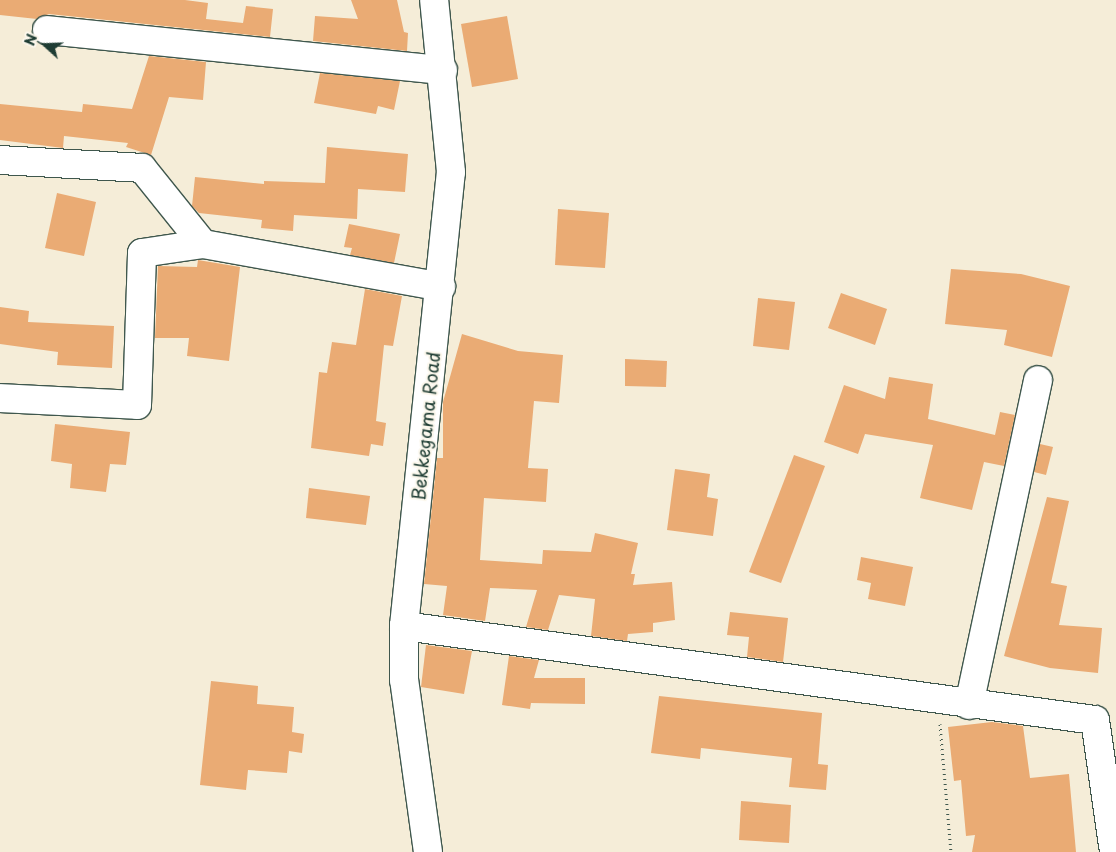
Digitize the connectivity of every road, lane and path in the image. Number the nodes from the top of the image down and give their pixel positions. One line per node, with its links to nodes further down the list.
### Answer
1 (434, 0): 3 (street, Bekkegama Road)
2 (47, 30): 3 (street)
3 (443, 70): 6 (street, Bekkegama Road)
4 (0, 160): 5 (street)
5 (203, 244): 6 (street); 8 (street)
6 (441, 286): 9 (street, Bekkegama Road)
7 (1038, 380): 11 (street)
8 (0, 398)
9 (404, 626): 10 (street); 12 (street, Bekkegama Road)
10 (938, 701): 11 (street); 13 (path)
11 (969, 705): 14 (street)
12 (428, 852)
13 (951, 852)
14 (1114, 852)

